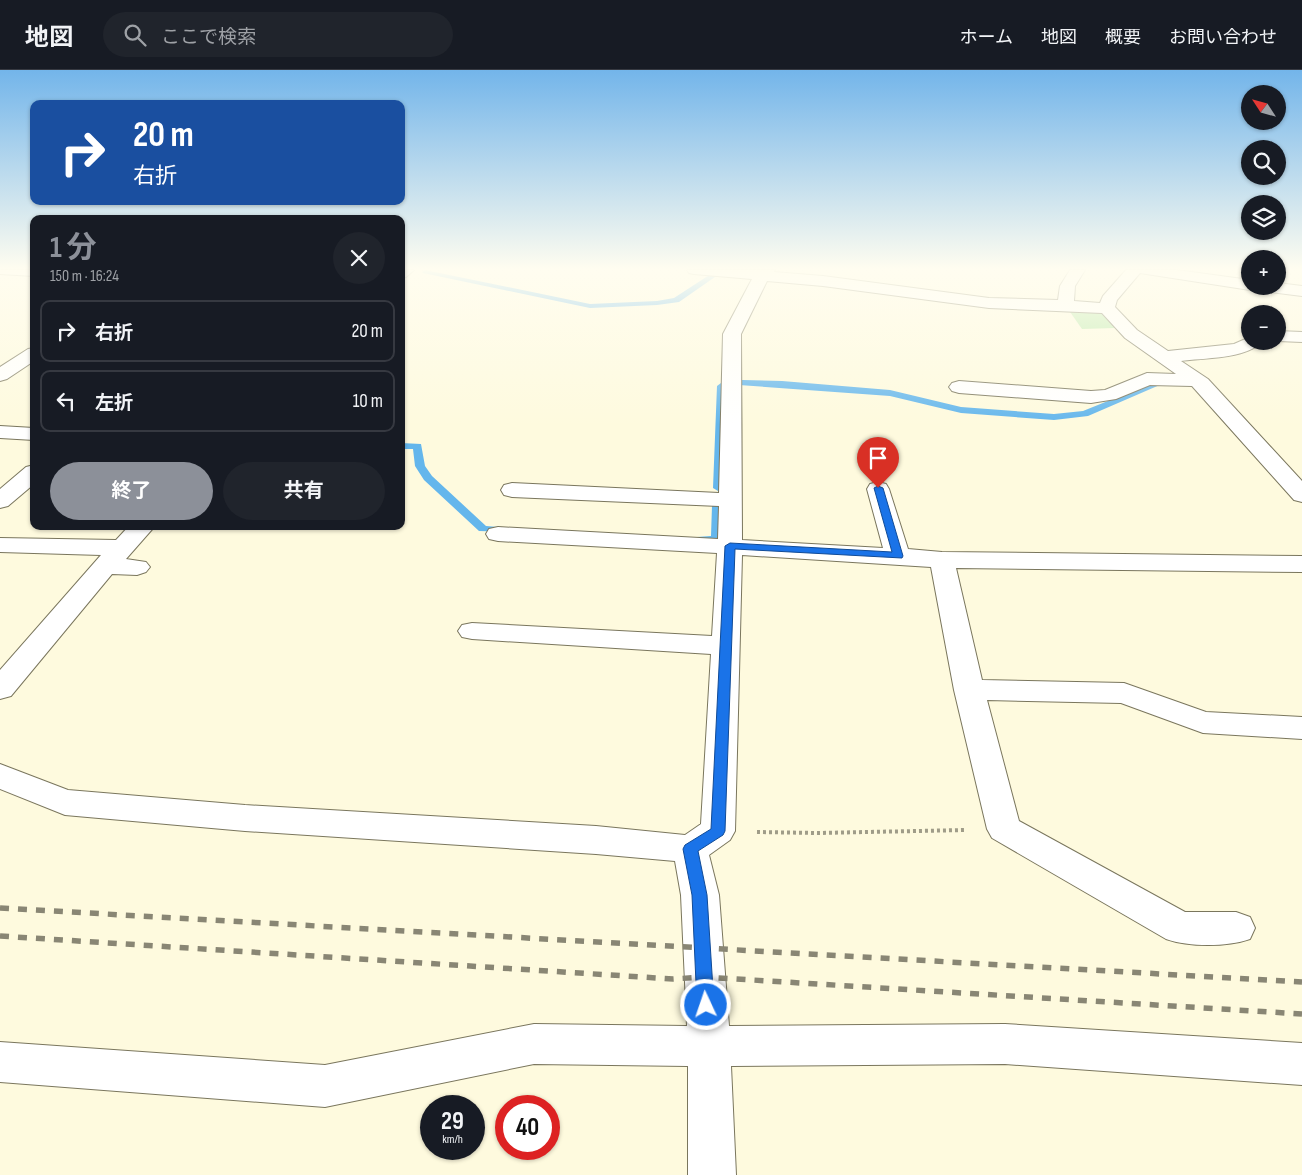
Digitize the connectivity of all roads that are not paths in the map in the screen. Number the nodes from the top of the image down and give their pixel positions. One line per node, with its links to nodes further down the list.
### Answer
1 (739, 322): 17 (street)
2 (1120, 322): 7 (street)
3 (1286, 336): 4 (street)
4 (1302, 337)
5 (1241, 347): 7 (street)
6 (30, 356): 8 (street)
7 (1165, 358): 9 (street)
8 (0, 375)
9 (1198, 380): 10 (street); 16 (street)
10 (960, 387)
11 (0, 432): 12 (street)
12 (30, 434)
13 (30, 475): 18 (street)
14 (878, 488): 23 (street)
15 (512, 490): 17 (street)
16 (1302, 495)
17 (731, 500): 22 (street)
18 (0, 501)
19 (140, 530): 25 (street)
20 (498, 534): 22 (street)
21 (0, 545): 25 (street)
22 (730, 546): 23 (street); 28 (street)
23 (898, 556): 24 (street)
24 (942, 560): 26 (street); 30 (street)
25 (121, 561): 29 (street)
26 (1302, 564)
27 (472, 631): 28 (street)
28 (726, 646): 33 (street)
29 (0, 689)
30 (969, 690): 31 (street); 34 (street)
31 (1302, 728)
32 (0, 776): 33 (street)
33 (704, 840): 35 (street)
34 (1236, 928)
35 (709, 1046): 36 (street); 37 (street); 38 (street)
36 (0, 1062)
37 (1302, 1064)
38 (712, 1175)

